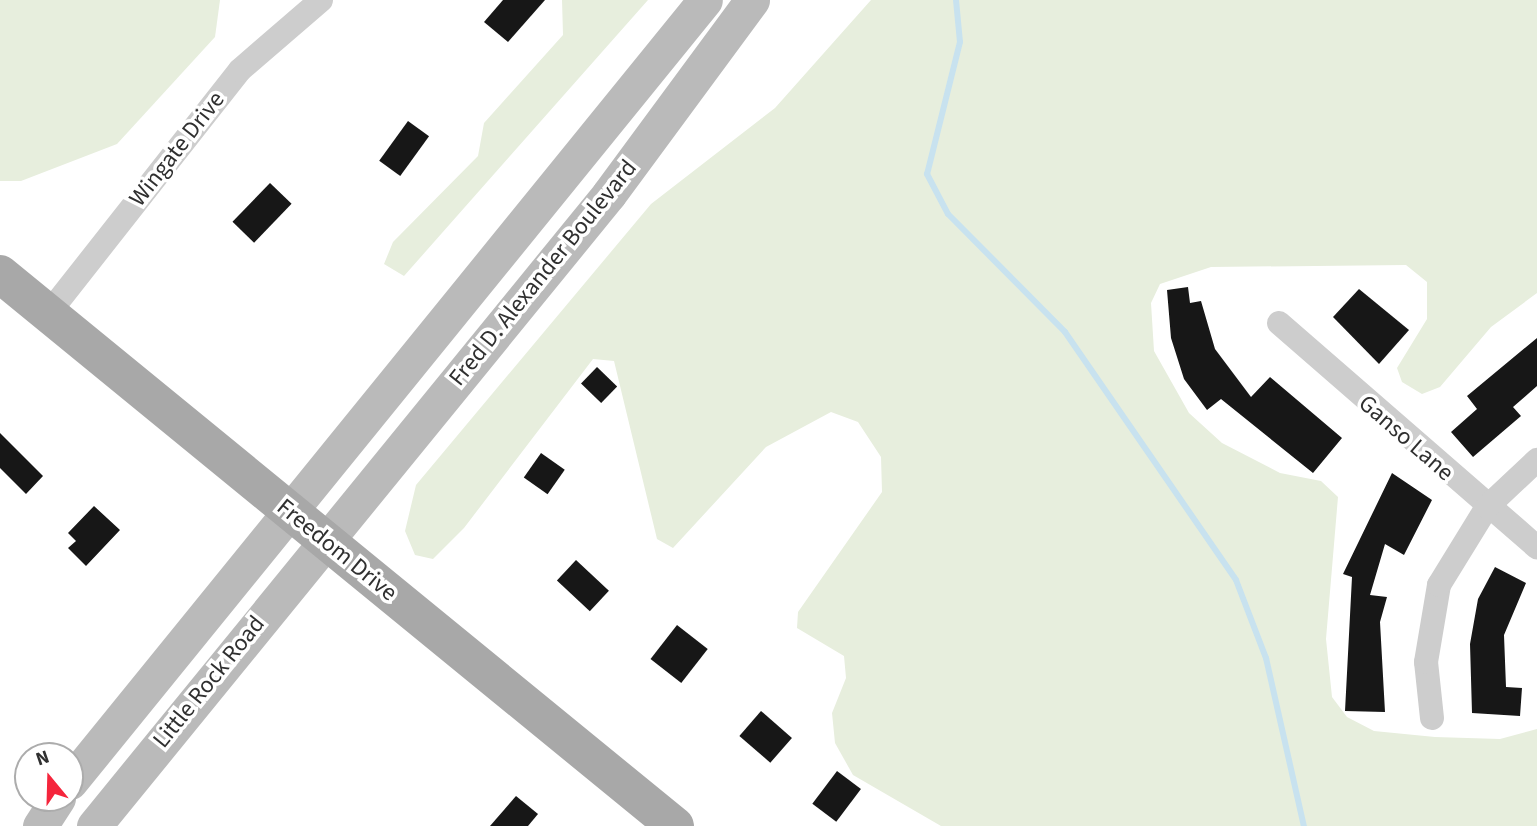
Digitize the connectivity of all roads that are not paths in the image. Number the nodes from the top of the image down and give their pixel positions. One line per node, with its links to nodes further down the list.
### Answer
1 (321, 0): 5 (street, Wingate Drive)
2 (705, 0): 9 (main road, Fred D. Alexander Boulevard)
3 (752, 0): 10 (main road, Fred D. Alexander Boulevard)
4 (0, 274): 5 (main road, Freedom Drive)
5 (48, 314): 9 (main road, Freedom Drive)
6 (1279, 323): 8 (street, Ganso Lane)
7 (1537, 460): 8 (street)
8 (1487, 507): 11 (street, Ganso Lane); 12 (street)
9 (289, 511): 10 (main road, Freedom Drive); 13 (main road, Little Rock Road)
10 (325, 540): 14 (main road, Little Rock Road); 15 (main road, Freedom Drive)
11 (1537, 547)
12 (1432, 718)
13 (84, 765)
14 (94, 826)
15 (675, 826)

